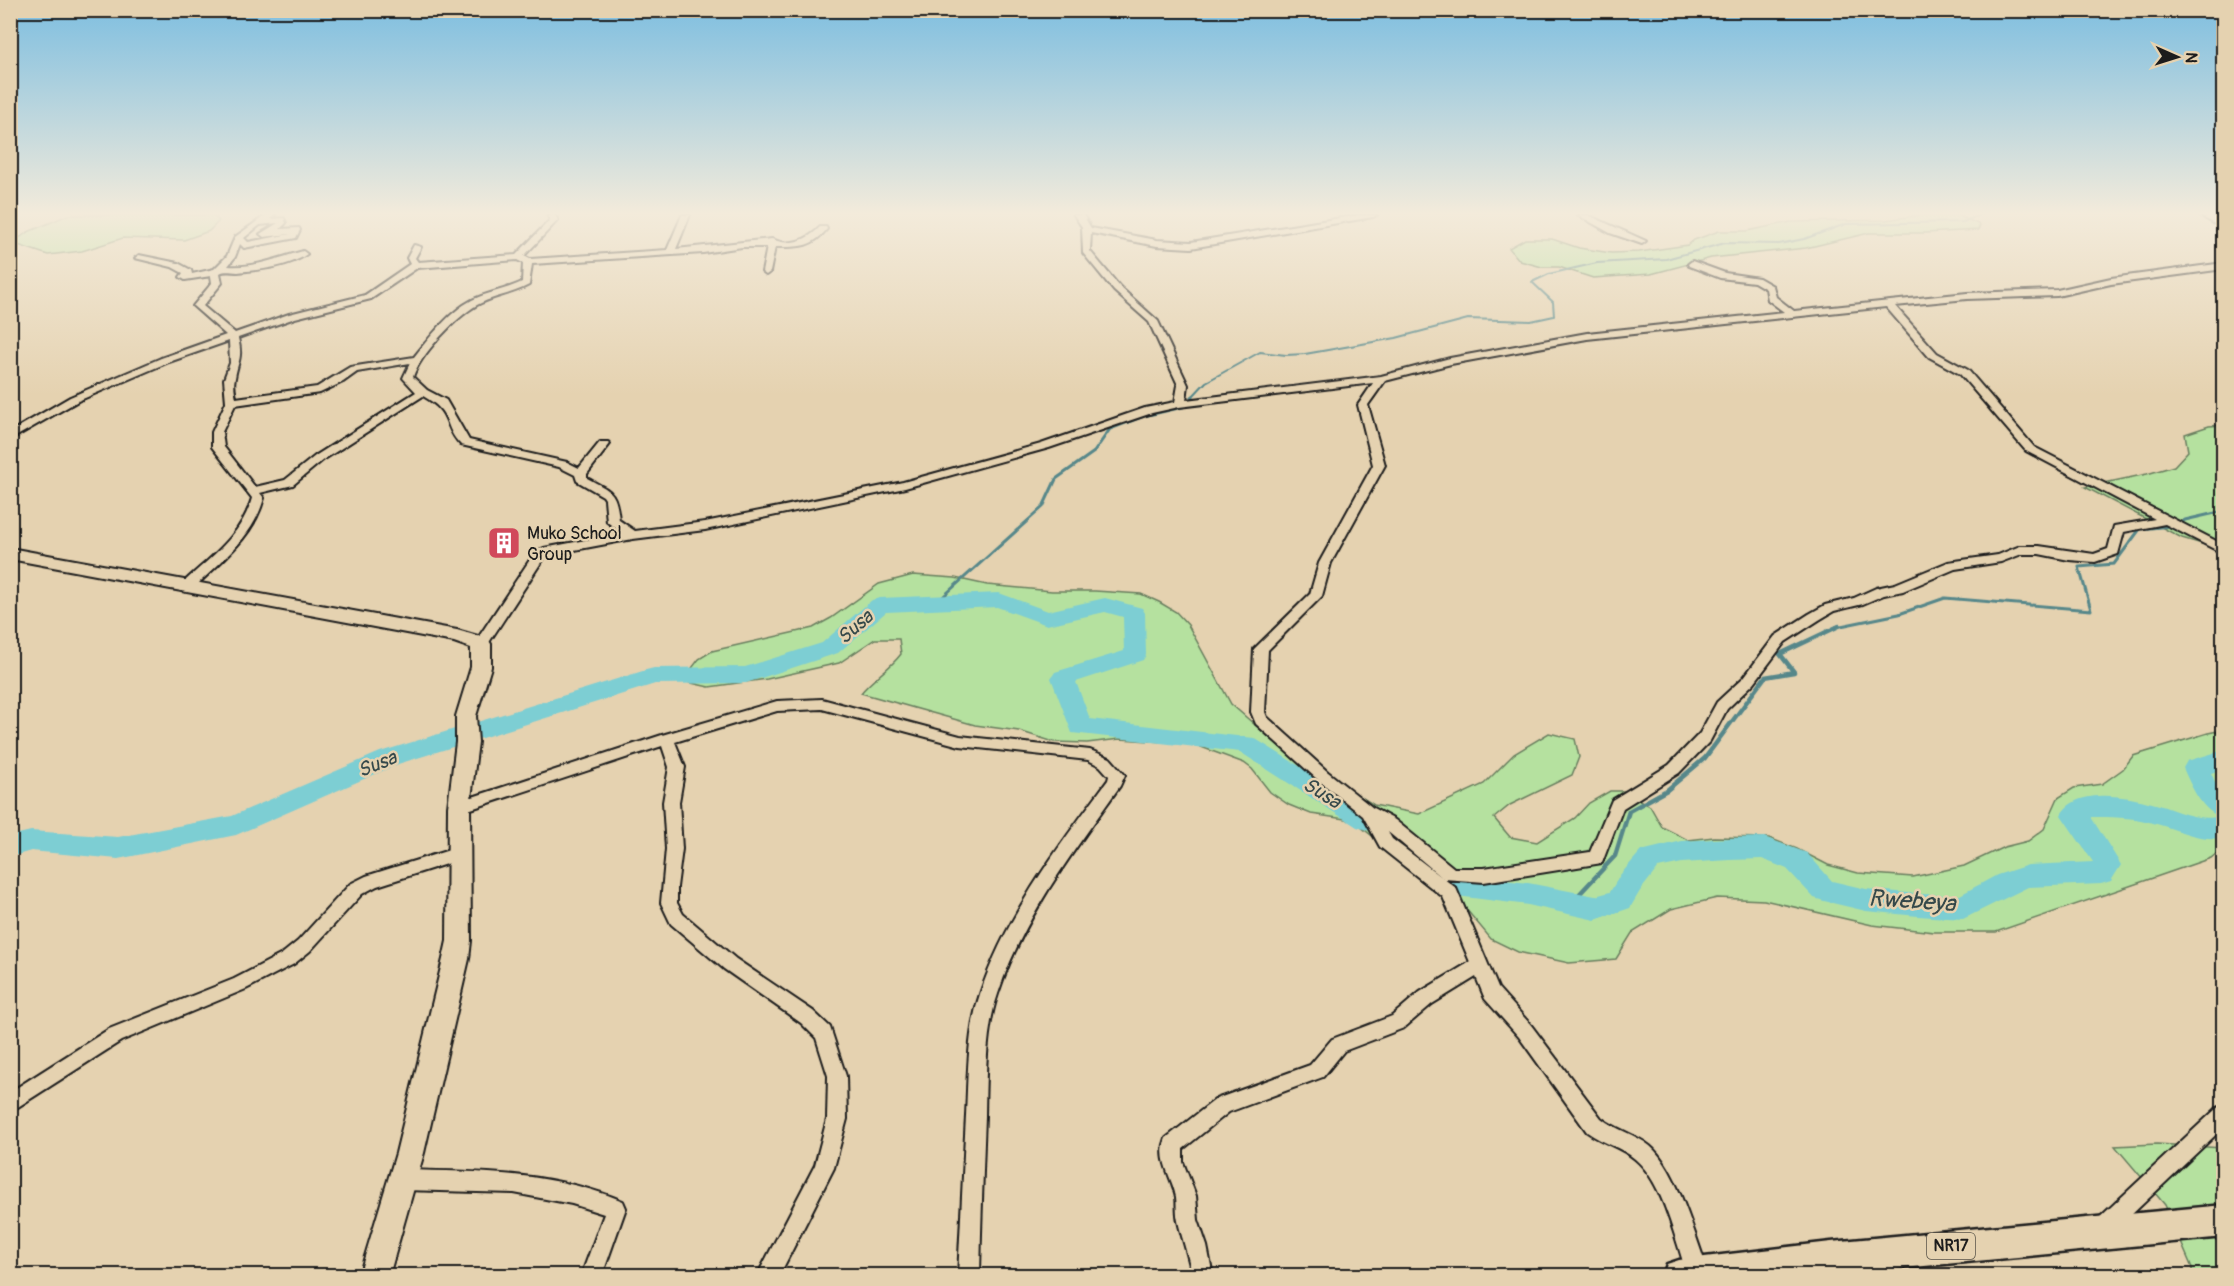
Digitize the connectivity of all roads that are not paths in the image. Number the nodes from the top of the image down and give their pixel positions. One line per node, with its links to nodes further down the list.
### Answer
1 (187, 275): 2 (street)
2 (204, 275)
3 (217, 275): 11 (street)
4 (398, 275): 11 (street)
5 (525, 275): 12 (street)
6 (1106, 275): 16 (street)
7 (1720, 275): 10 (street)
8 (2156, 275): 9 (street)
9 (1890, 306): 10 (street); 21 (street)
10 (1792, 314): 13 (street)
11 (233, 336): 15 (street); 17 (street)
12 (418, 359): 14 (street); 15 (street)
13 (1382, 379): 16 (street); 29 (street)
14 (423, 392): 19 (street); 20 (street)
15 (231, 402): 20 (street)
16 (1185, 404): 22 (street)
17 (10, 437)
18 (604, 444): 19 (street)
19 (581, 474): 22 (street)
20 (253, 491): 25 (street)
21 (2168, 520): 23 (street); 29 (street)
22 (633, 535): 26 (street)
23 (2223, 550)
24 (10, 553): 25 (main road)
25 (190, 584): 26 (main road)
26 (481, 644): 28 (main road)
27 (666, 739): 28 (street); 41 (street); 42 (street)
28 (459, 807): 30 (main road)
29 (1372, 819): 31 (street)
30 (459, 853): 32 (street); 34 (main road)
31 (1479, 966): 38 (street); 43 (street)
32 (10, 1103)
33 (2223, 1114): 36 (street)
34 (403, 1180): 39 (main road); 40 (street)
35 (2223, 1221): 36 (main road, NR17)
36 (2101, 1231): 37 (main road, NR17)
37 (1740, 1272): 38 (main road, NR17)
38 (1688, 1274)
39 (374, 1275)
40 (591, 1275)
41 (766, 1275)
42 (969, 1275)
43 (1203, 1275)

